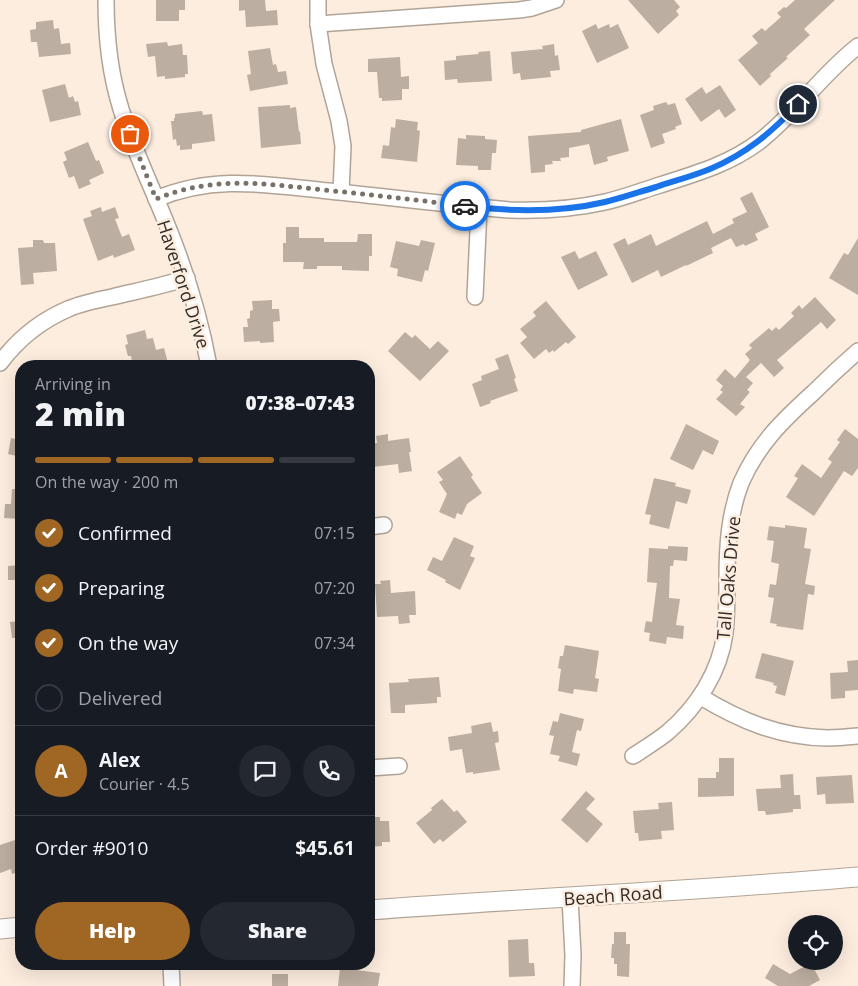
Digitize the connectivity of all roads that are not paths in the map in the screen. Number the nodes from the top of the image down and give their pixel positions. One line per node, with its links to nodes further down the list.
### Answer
1 (106, 0): 7 (street, Haverford Drive)
2 (318, 0): 4 (street)
3 (556, 0): 4 (street)
4 (318, 24): 6 (street)
5 (858, 46): 8 (street)
6 (341, 192): 7 (street); 8 (street)
7 (156, 199): 9 (street, Haverford Drive)
8 (479, 208): 10 (street)
9 (186, 278): 12 (street, Haverford Drive); 13 (street)
10 (475, 297)
11 (858, 351): 16 (street, Tall Oaks Drive)
12 (208, 360)
13 (0, 363)
14 (384, 525): 15 (street)
15 (375, 526)
16 (701, 697): 17 (street); 18 (street, Tall Oaks Drive)
17 (858, 736)
18 (633, 756)
19 (399, 766): 20 (street)
20 (375, 768)
21 (858, 877): 22 (street, Beach Road)
22 (570, 898): 23 (street, Beach Road); 28 (street)
23 (375, 910)
24 (15, 928): 25 (street)
25 (0, 929)
26 (171, 970): 27 (street)
27 (172, 986)
28 (572, 986)

